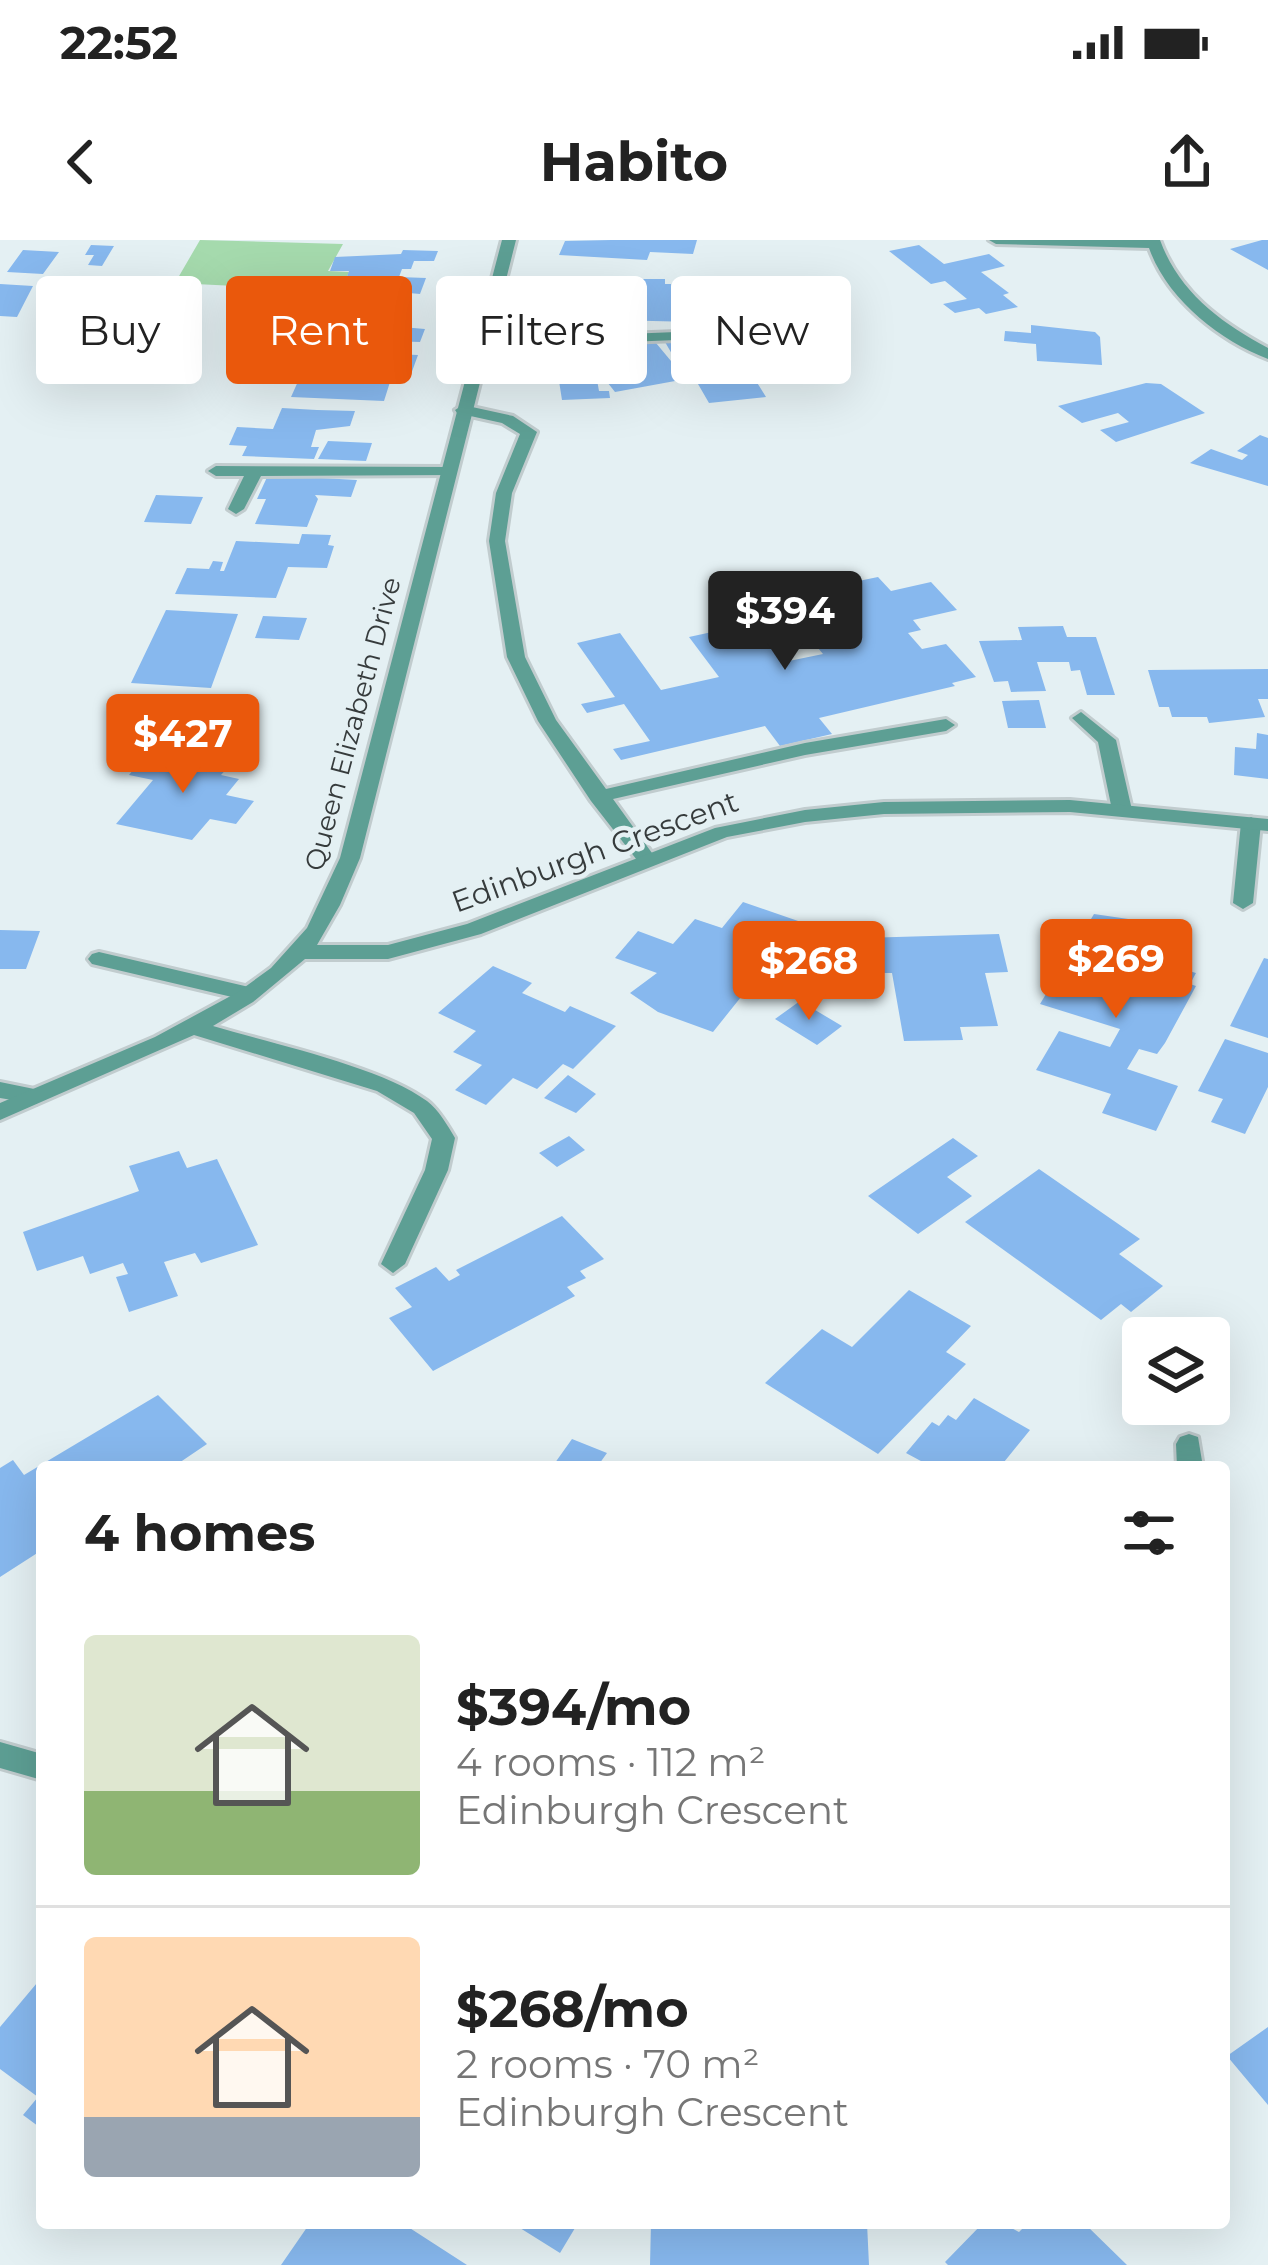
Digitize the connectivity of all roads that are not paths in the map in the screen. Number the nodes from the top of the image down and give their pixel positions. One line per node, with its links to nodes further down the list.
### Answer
1 (509, 240): 4 (street, Queen Elizabeth Drive)
2 (996, 240): 3 (street)
3 (1153, 242): 5 (street)
4 (499, 276)
5 (1268, 354)
6 (470, 384): 7 (street, Queen Elizabeth Drive)
7 (463, 410): 10 (street, Queen Elizabeth Drive); 14 (street)
8 (216, 470): 9 (street)
9 (255, 471): 10 (street); 11 (street)
10 (447, 472): 19 (street, Queen Elizabeth Drive)
11 (236, 509)
12 (1081, 718): 15 (street)
13 (946, 724): 14 (street)
14 (598, 796): 17 (street)
15 (1122, 810): 16 (street, Edinburgh Crescent); 17 (street, Edinburgh Crescent)
16 (1260, 825): 18 (street)
17 (647, 860): 19 (street, Edinburgh Crescent)
18 (1243, 903)
19 (302, 952): 21 (street, Queen Elizabeth Drive)
20 (99, 958): 21 (street)
21 (249, 994): 22 (street, Queen Elizabeth Drive)
22 (189, 1026): 24 (street, Queen Elizabeth Drive); 26 (street)
23 (0, 1090): 24 (street)
24 (36, 1096): 25 (street, Queen Elizabeth Drive)
25 (0, 1112)
26 (393, 1264)
27 (0, 1755): 28 (street)
28 (36, 1765)

